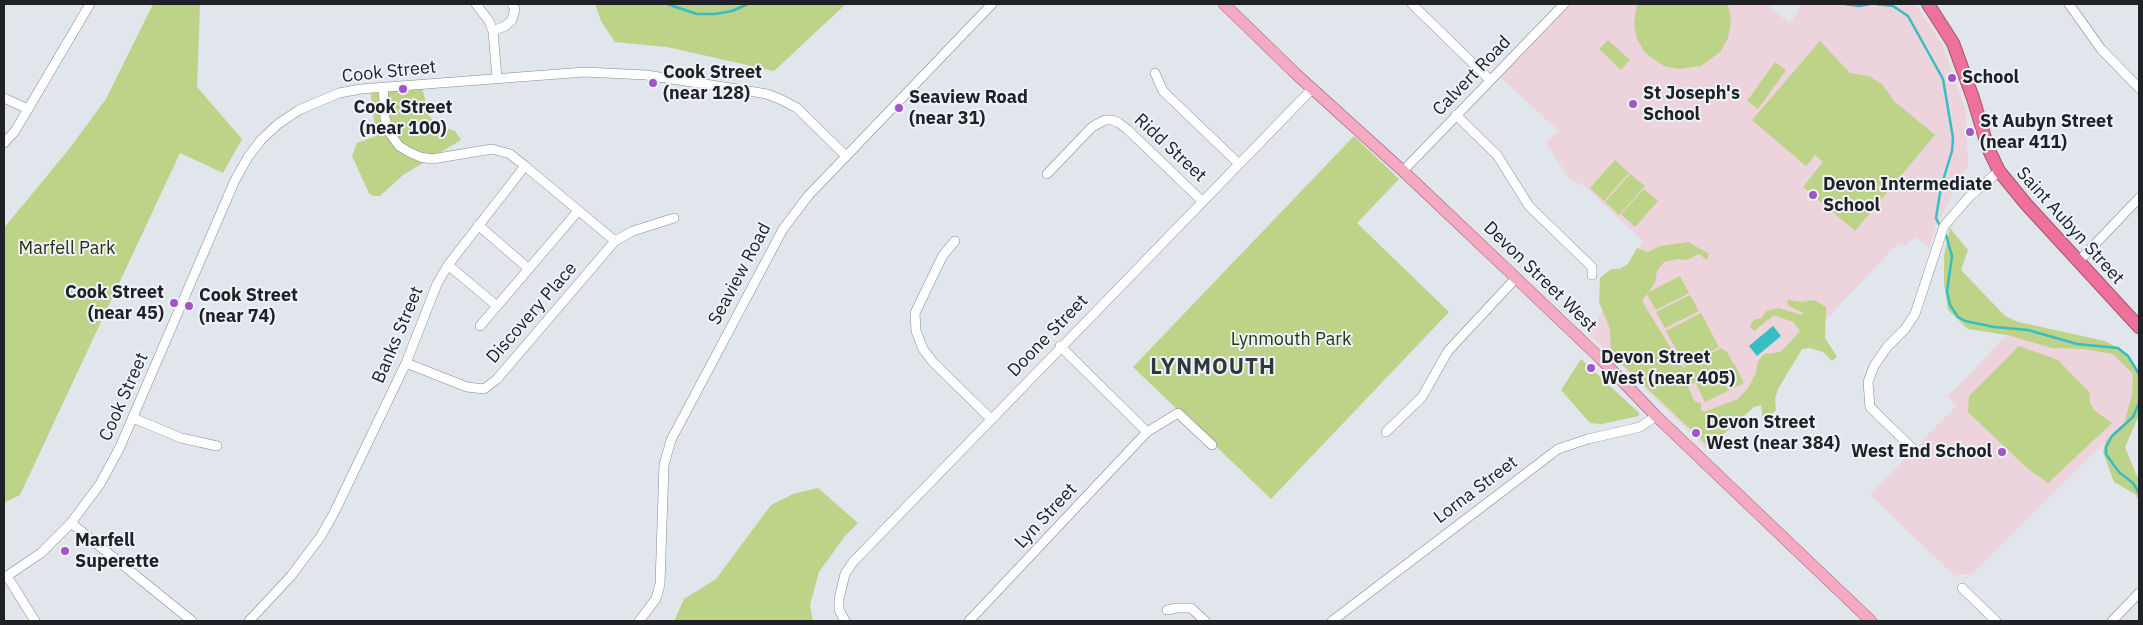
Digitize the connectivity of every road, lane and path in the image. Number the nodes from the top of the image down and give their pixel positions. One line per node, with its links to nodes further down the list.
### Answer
1 (90, 4): 18 (street)
2 (476, 4): 10 (street)
3 (512, 4): 10 (street)
4 (992, 4): 21 (street, Seaview Road)
5 (1224, 4): 16 (main road, Devon Street West)
6 (1412, 4): 13 (street)
7 (1564, 4): 13 (street, Calvert Road)
8 (1928, 4): 25 (highway, Saint Aubyn Street)
9 (2069, 4): 15 (street)
10 (493, 31): 12 (street)
11 (1155, 73): 22 (street)
12 (497, 78): 14 (street, Cook Street); 21 (street, Cook Street)
13 (1490, 80): 19 (street, Calvert Road)
14 (382, 87): 23 (street); 45 (street, Cook Street)
15 (2139, 88)
16 (1312, 89): 22 (street, Doone Street); 24 (main road, Devon Street West)
17 (4, 98): 18 (street)
18 (28, 109): 20 (street)
19 (1456, 116): 24 (street, Calvert Road); 37 (street)
20 (4, 143)
21 (846, 156): 60 (street, Seaview Road)
22 (1238, 162): 28 (street, Doone Street)
23 (525, 166): 29 (street); 31 (street, Banks Street)
24 (1403, 171): 38 (main road, Devon Street West)
25 (1999, 171): 34 (highway, Saint Aubyn Street); 51 (street)
26 (1047, 174): 28 (street, Ridd Street)
27 (2139, 198): 34 (street)
28 (1202, 201): 42 (street, Doone Street)
29 (578, 211): 32 (street); 36 (street)
30 (674, 218): 32 (street, Discovery Place)
31 (478, 225): 35 (street, Banks Street); 36 (street)
32 (615, 241): 43 (street, Discovery Place)
33 (955, 241): 46 (street)
34 (2078, 261): 41 (highway, Saint Aubyn Street)
35 (448, 265): 39 (street); 43 (street, Banks Street)
36 (528, 269): 39 (street)
37 (1592, 275)
38 (1516, 278): 44 (main road, Devon Street West); 48 (street)
39 (497, 306): 40 (street)
40 (480, 326)
41 (2139, 328)
42 (1060, 346): 46 (street, Doone Street); 47 (street)
43 (406, 363): 59 (street, Banks Street)
44 (1656, 416): 64 (street, Lorna Street); 65 (main road, Devon Street West)
45 (133, 418): 50 (street); 52 (street, Cook Street)
46 (990, 419): 61 (street, Doone Street)
47 (1147, 432): 49 (street, Lyn Street); 62 (street, Lyn Street)
48 (1386, 432)
49 (1212, 445)
50 (217, 446)
51 (1912, 448)
52 (71, 523): 53 (street, Cook Street); 58 (street)
53 (6, 577): 57 (street)
54 (1962, 588): 66 (street)
55 (2139, 593): 67 (street)
56 (1167, 610): 63 (street)
57 (35, 621)
58 (192, 621)
59 (249, 621)
60 (639, 621)
61 (845, 621)
62 (969, 621)
63 (1205, 621)
64 (1332, 621)
65 (1871, 621)
66 (1996, 621)
67 (2112, 621)

